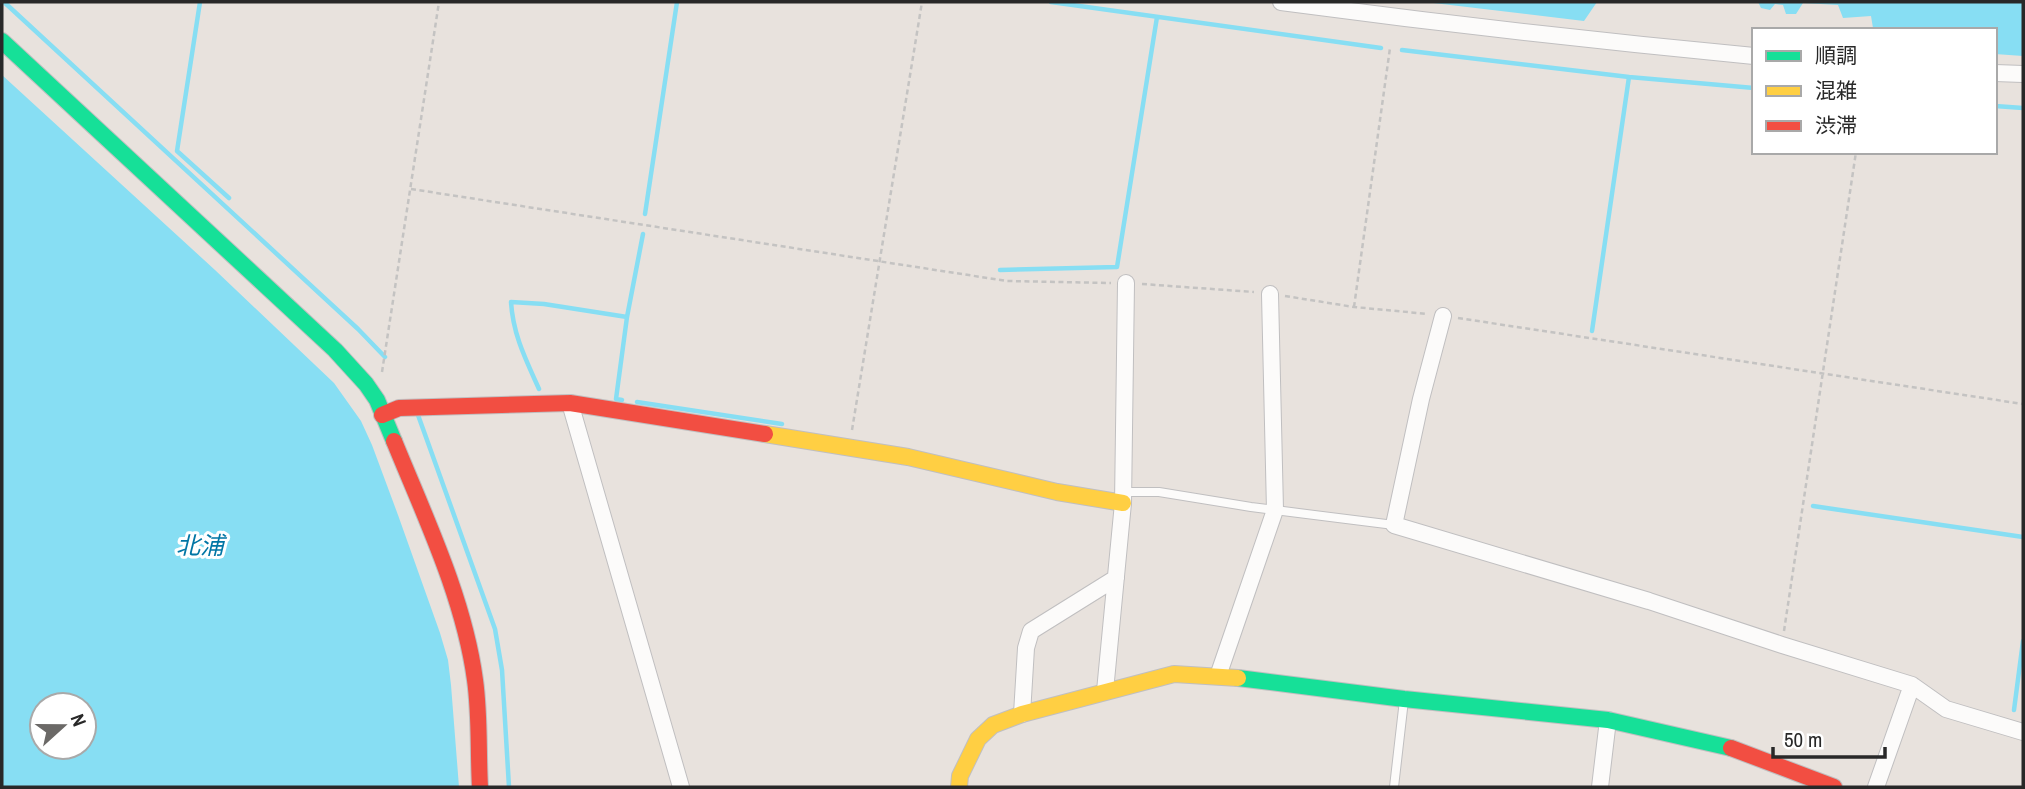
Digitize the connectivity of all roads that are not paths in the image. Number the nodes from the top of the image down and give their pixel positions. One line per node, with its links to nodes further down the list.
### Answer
1 (1281, 2): 3 (street)
2 (2, 41): 10 (street)
3 (1752, 56)
4 (1997, 73): 5 (street)
5 (2023, 74)
6 (1126, 283): 11 (street)
7 (1270, 294): 12 (street)
8 (1443, 316): 13 (street)
9 (570, 403): 10 (street); 11 (street); 23 (street)
10 (382, 415): 22 (street)
11 (1124, 498): 12 (lane); 14 (street)
12 (1275, 510): 13 (lane); 15 (street)
13 (1394, 525): 16 (street)
14 (1116, 578): 17 (street); 19 (street)
15 (1218, 676): 17 (street); 18 (street)
16 (1912, 685): 21 (street); 28 (street)
17 (1105, 691): 19 (street)
18 (1404, 699): 20 (street); 25 (lane)
19 (1022, 714): 24 (street)
20 (1608, 720): 26 (street); 27 (street)
21 (2023, 732)
22 (480, 787)
23 (681, 787)
24 (959, 787)
25 (1394, 787)
26 (1600, 787)
27 (1833, 787)
28 (1875, 787)

